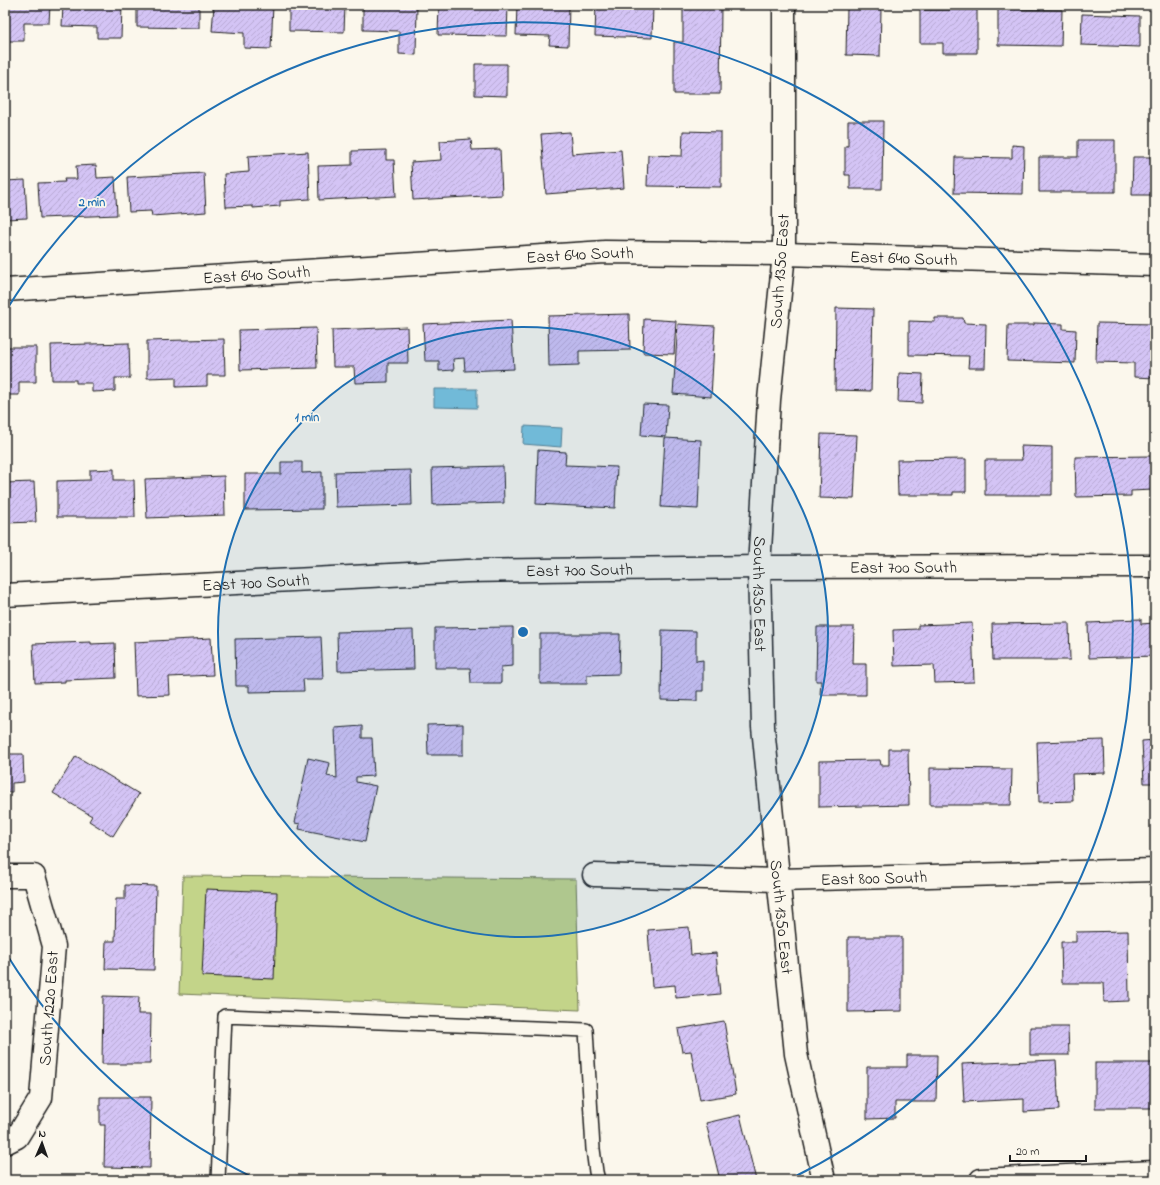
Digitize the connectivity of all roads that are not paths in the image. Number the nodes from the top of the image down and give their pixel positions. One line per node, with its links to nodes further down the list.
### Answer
1 (784, 5): 2 (street, South 1350 East)
2 (784, 254): 3 (street, East 640 South); 4 (street, East 640 South); 6 (street, South 1350 East)
3 (1155, 265)
4 (5, 290)
5 (1155, 566): 6 (street, East 700 South)
6 (759, 567): 7 (street, East 700 South); 11 (street, South 1350 East)
7 (5, 595)
8 (1155, 870): 11 (street, East 800 South)
9 (594, 875): 11 (street, East 800 South)
10 (5, 876): 12 (street, South 1220 East)
11 (779, 880): 18 (street, South 1350 East)
12 (11, 1140)
13 (593, 1149): 15 (lane); 16 (lane); 17 (lane)
14 (1155, 1172): 19 (street)
15 (218, 1180)
16 (590, 1180)
17 (598, 1180)
18 (824, 1180)
19 (981, 1180)

